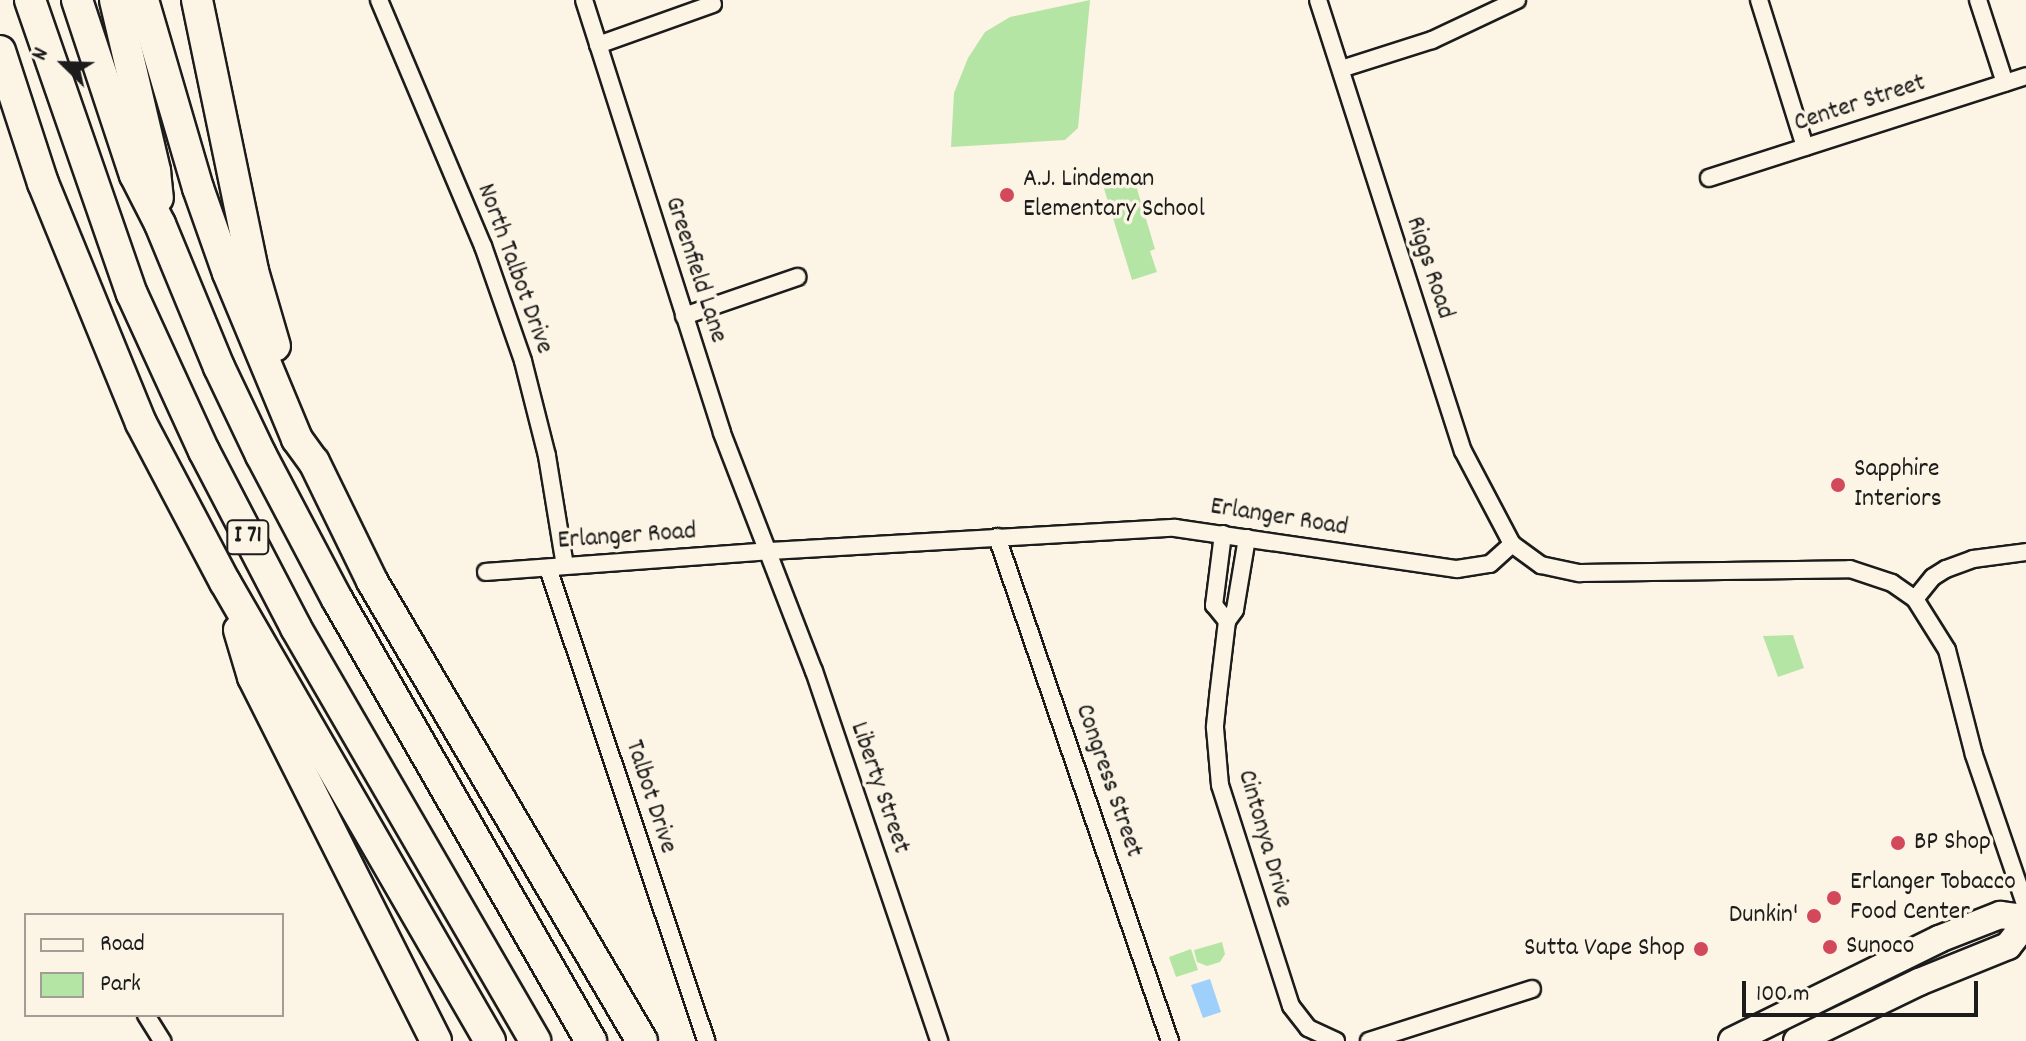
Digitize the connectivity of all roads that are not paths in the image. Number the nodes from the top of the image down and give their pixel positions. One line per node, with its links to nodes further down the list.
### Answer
1 (30, 0): 43 (highway, I 71)
2 (77, 0): 20 (highway, I 71)
3 (115, 0): 20 (highway)
4 (143, 0): 23 (highway)
5 (197, 0): 23 (highway)
6 (379, 0): 30 (street, North Talbot Drive)
7 (584, 0): 13 (street, Greenfield Lane)
8 (1318, 0): 15 (street, Riggs Road)
9 (1517, 0): 15 (street)
10 (1759, 0): 18 (street)
11 (1978, 0): 17 (street)
12 (713, 4): 13 (street)
13 (598, 45): 22 (street, Greenfield Lane)
14 (0, 51): 33 (highway)
15 (1341, 69): 27 (street, Riggs Road)
16 (2026, 76): 17 (street, Center Street)
17 (2005, 83): 18 (street, Center Street)
18 (1805, 147): 19 (street, Center Street)
19 (1709, 178)
20 (160, 224): 44 (highway, I 71)
21 (797, 277): 22 (street)
22 (684, 316): 28 (street, Greenfield Lane)
23 (314, 462): 45 (highway)
24 (1223, 534): 25 (street, Erlanger Road); 26 (street, Erlanger Road); 35 (street, Cintonya Drive)
25 (997, 537): 28 (street, Erlanger Road); 48 (street, Congress Street)
26 (1247, 538): 27 (street, Erlanger Road); 35 (street, Cintonya Drive)
27 (1512, 544): 34 (street)
28 (770, 551): 30 (street, Erlanger Road); 47 (street, Liberty Street)
29 (2026, 552): 34 (street)
30 (565, 566): 31 (street, Erlanger Road)
31 (548, 568): 32 (street, Erlanger Road); 46 (street, Talbot Drive)
32 (486, 572)
33 (225, 582): 41 (highway); 42 (highway)
34 (1915, 599): 36 (street)
35 (1227, 621): 49 (street, Cintonya Drive)
36 (2026, 907)
37 (2026, 920): 51 (main road); 52 (main road)
38 (1532, 989): 50 (street)
39 (147, 1017): 40 (street)
40 (162, 1041)
41 (436, 1041)
42 (490, 1041)
43 (535, 1041)
44 (591, 1041)
45 (642, 1041)
46 (706, 1041)
47 (939, 1041)
48 (1170, 1041)
49 (1336, 1041)
50 (1369, 1041)
51 (1732, 1041)
52 (1797, 1041)

